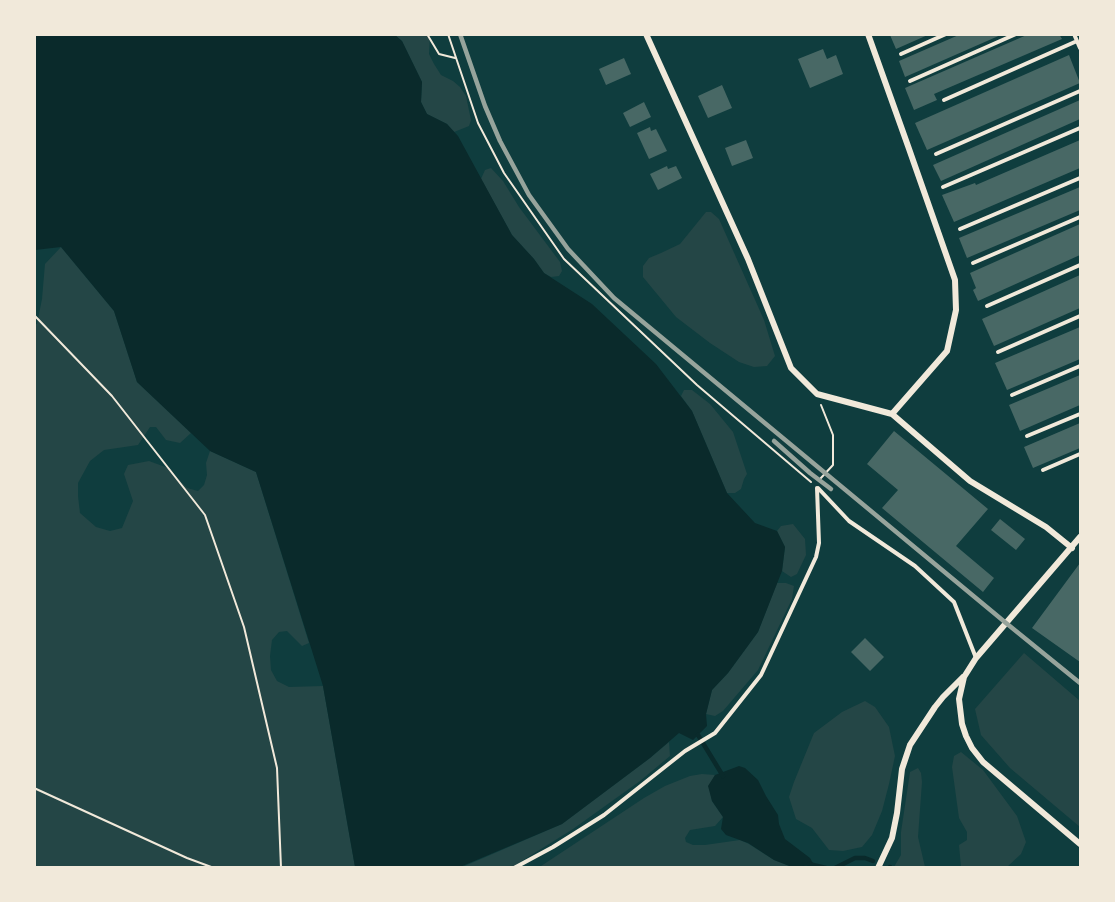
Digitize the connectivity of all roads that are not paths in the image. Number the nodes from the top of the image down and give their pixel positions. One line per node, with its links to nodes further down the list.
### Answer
1 (646, 34): 25 (street)
2 (868, 34): 25 (street)
3 (946, 34): 8 (lane)
4 (1016, 34): 9 (lane)
5 (1074, 34): 6 (lane)
6 (1077, 41): 7 (lane); 11 (lane)
7 (1080, 48)
8 (901, 54)
9 (910, 81)
10 (1080, 91): 13 (lane)
11 (944, 99)
12 (1080, 128): 15 (lane)
13 (936, 154)
14 (1080, 178): 17 (lane)
15 (943, 187)
16 (1080, 217): 18 (lane)
17 (960, 229)
18 (973, 263)
19 (1080, 265): 20 (lane)
20 (987, 306)
21 (1080, 316): 22 (lane)
22 (998, 352)
23 (1080, 366): 24 (lane)
24 (1012, 395)
25 (892, 414): 31 (street)
26 (1080, 414): 27 (lane)
27 (1027, 436)
28 (1080, 454): 29 (lane)
29 (1043, 470)
30 (1080, 537): 31 (street)
31 (1072, 548): 32 (street)
32 (976, 658): 33 (street); 35 (lane)
33 (964, 677): 34 (street); 36 (street)
34 (1080, 844)
35 (514, 867)
36 (878, 867)

